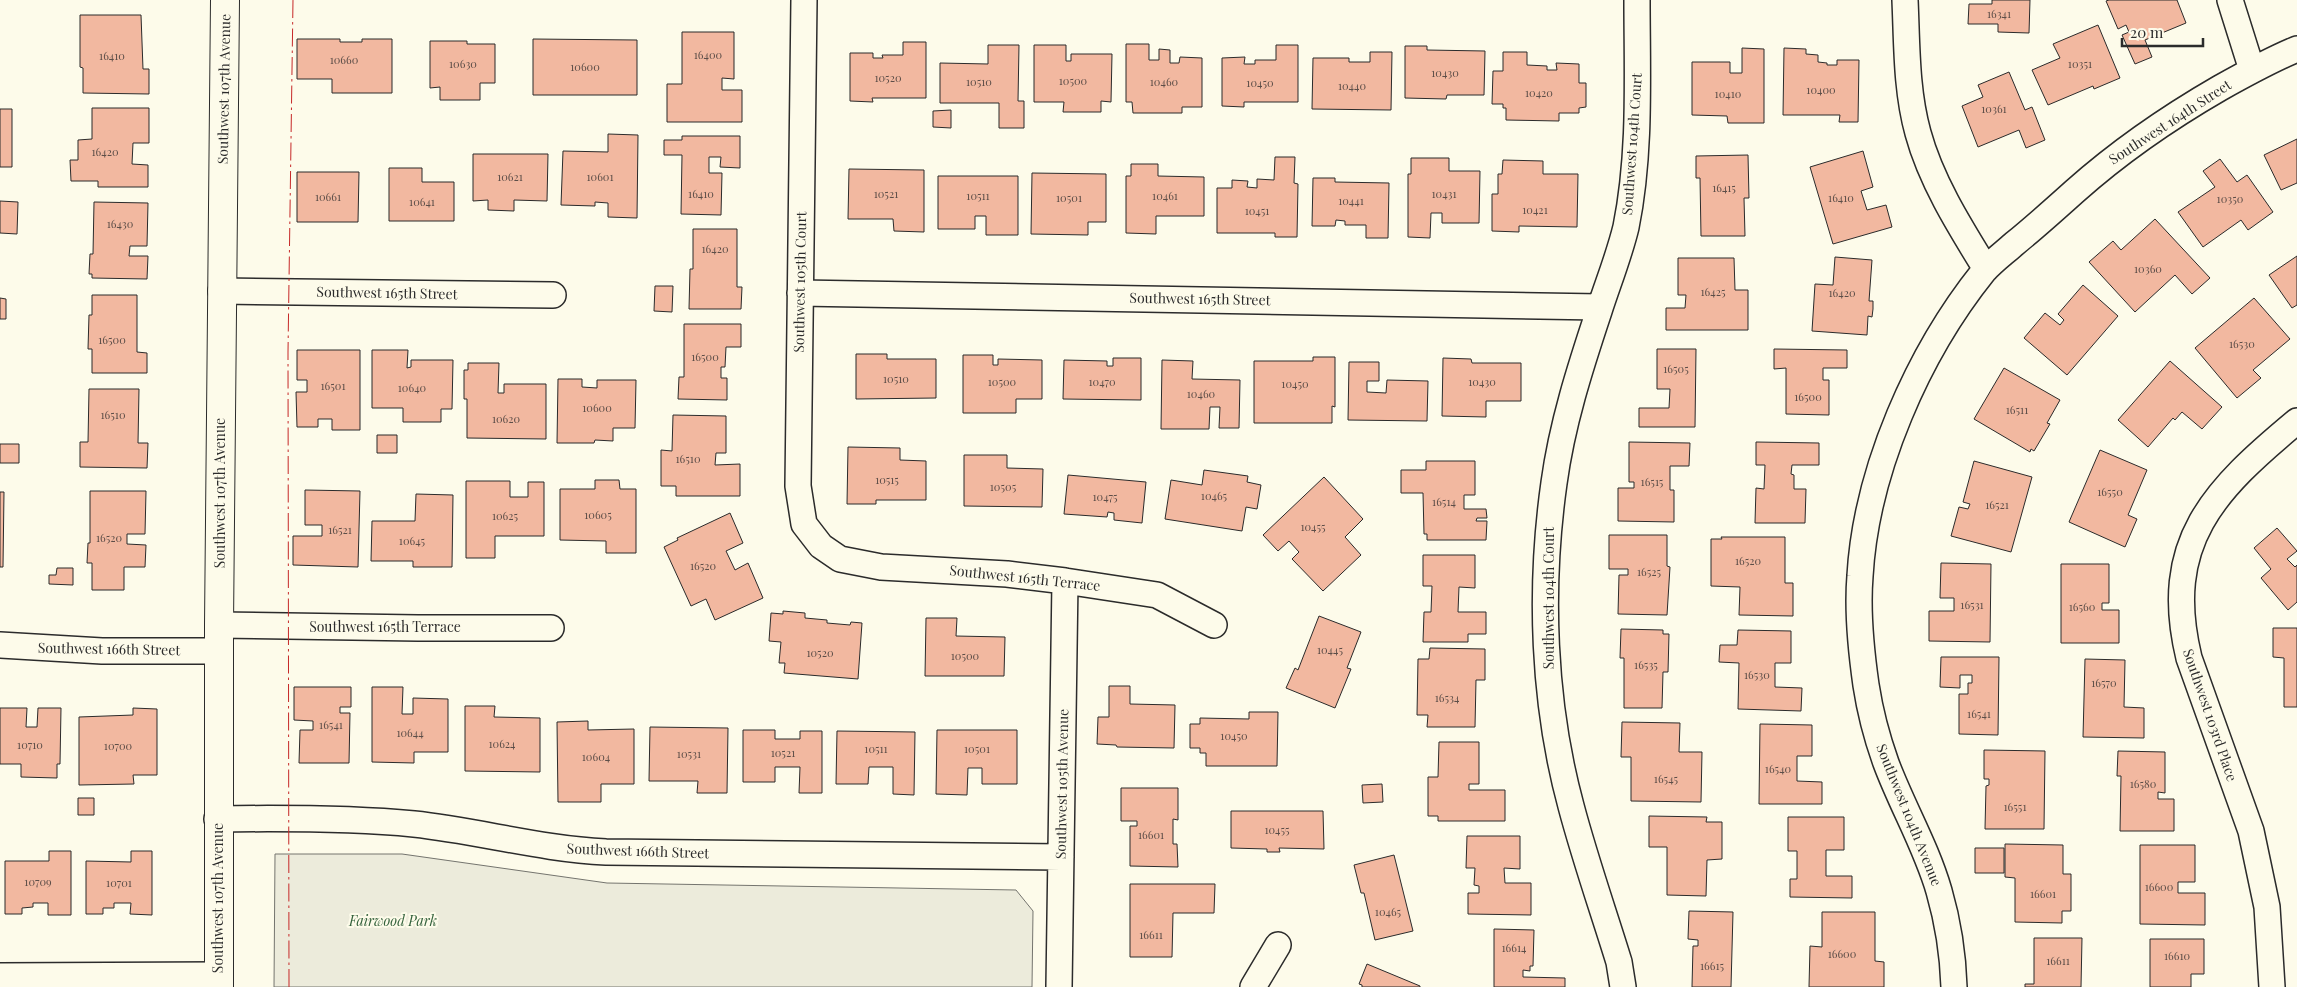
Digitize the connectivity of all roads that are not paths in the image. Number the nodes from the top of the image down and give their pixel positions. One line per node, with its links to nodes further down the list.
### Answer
1 (225, 0): 9 (street, Southwest 107th Avenue)
2 (804, 0): 10 (street, Southwest 105th Court)
3 (1637, 0): 12 (street, Southwest 104th Court)
4 (1906, 0): 8 (street)
5 (2230, 0): 7 (street)
6 (2297, 50): 7 (street, Southwest 164th Street)
7 (2252, 70): 8 (street, Southwest 164th Street)
8 (1986, 269): 28 (street, Southwest 104th Avenue)
9 (221, 291): 11 (street, Southwest 165th Street); 18 (street, Southwest 107th Avenue)
10 (800, 293): 12 (street, Southwest 165th Street); 14 (street, Southwest 105th Court)
11 (554, 295)
12 (1600, 307): 27 (street, Southwest 104th Court)
13 (2297, 420): 29 (street, Southwest 103rd Place)
14 (830, 553): 15 (street, Southwest 165th Terrace)
15 (1066, 580): 16 (street, Southwest 165th Terrace); 21 (street, Southwest 105th Avenue)
16 (1214, 625)
17 (551, 628): 18 (street, Southwest 165th Terrace)
18 (218, 638): 19 (street, Southwest 166th Street); 20 (street, Southwest 107th Avenue)
19 (0, 645)
20 (217, 819): 21 (street, Southwest 166th Street); 24 (street, Southwest 107th Avenue)
21 (1061, 857): 25 (street, Southwest 105th Avenue)
22 (1278, 945): 26 (street)
23 (0, 976): 24 (street)
24 (219, 981)
25 (1060, 987)
26 (1253, 987)
27 (1623, 987)
28 (1954, 987)
29 (2272, 987)

